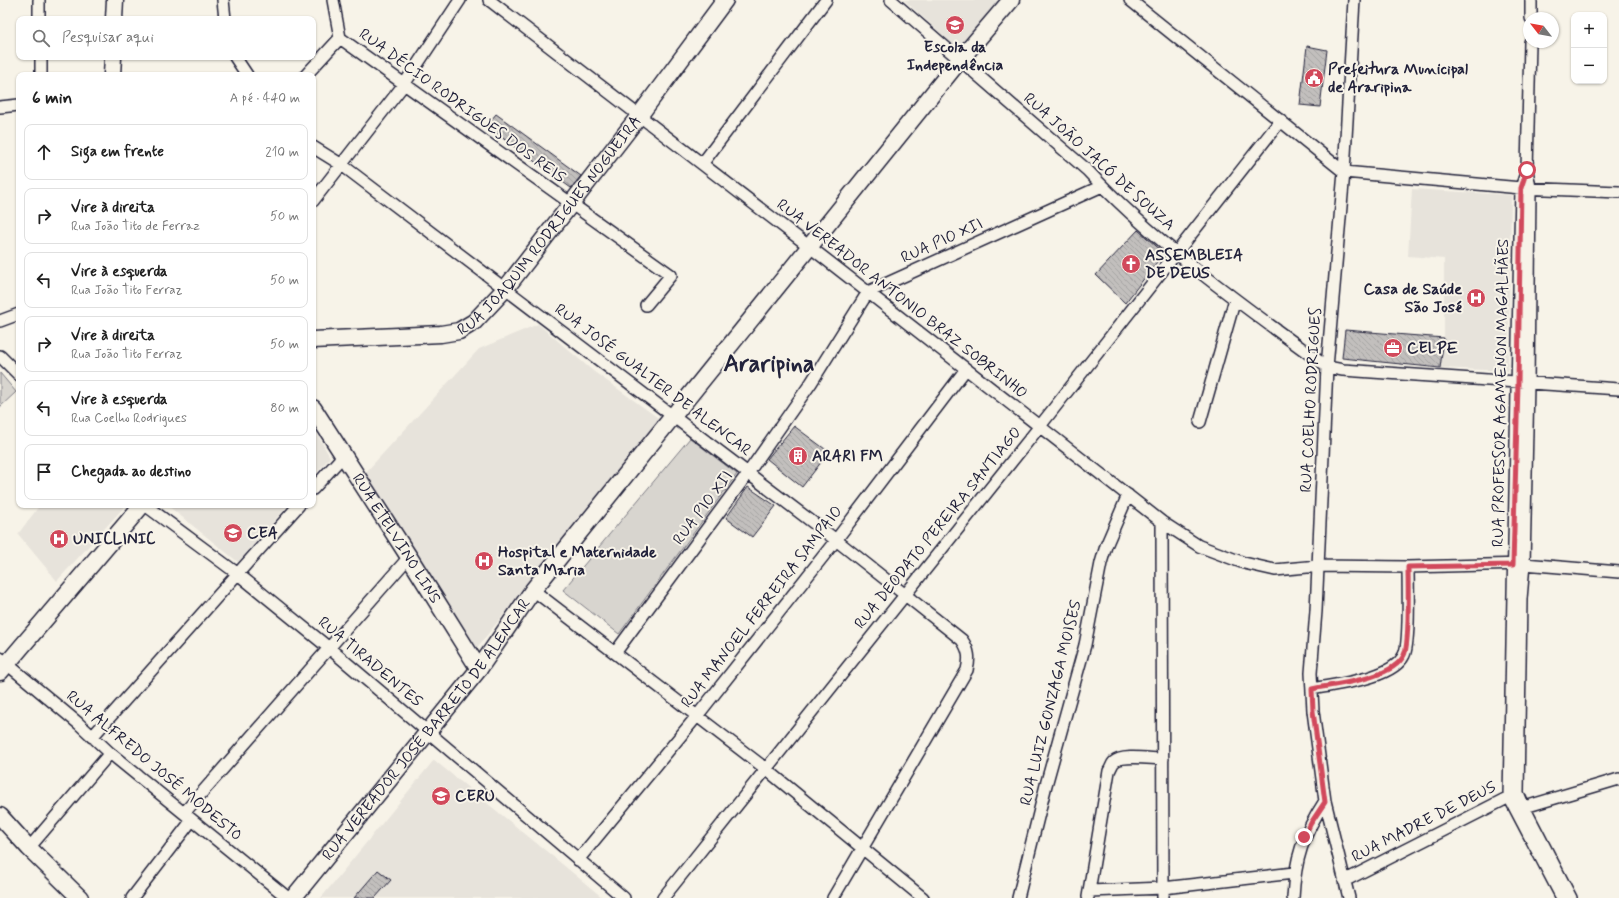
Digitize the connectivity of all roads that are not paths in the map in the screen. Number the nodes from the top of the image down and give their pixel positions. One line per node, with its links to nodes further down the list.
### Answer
1 (39, 0): 15 (street)
2 (115, 0): 16 (main road)
3 (223, 0): 17 (street)
4 (333, 0): 18 (street)
5 (460, 0): 28 (street)
6 (489, 0): 31 (street, RUA VEREADOR ANTONIO BRAZ SOBRINHO)
7 (725, 0): 31 (main road, RUA JOAQUIM RODRIGUES NOGUEIRA)
8 (826, 0): 34 (street)
9 (891, 0): 23 (street, RUA JOÃO JACÓ DE SOUZA)
10 (1011, 0): 23 (main road, RUA VEREADOR JOSÉ BARRETO DE ALENCAR)
11 (1130, 0): 32 (street)
12 (1354, 0): 36 (street, RUA COELHO RODRIGUES)
13 (1531, 0): 14 (street)
14 (1531, 12)
15 (39, 16)
16 (114, 16)
17 (225, 16)
18 (340, 38): 27 (street); 28 (street, RUA DÉCIO RODRIGUES DOS REIS)
19 (1530, 48): 38 (street, RUA PROFESSOR AGAMENON MAGALHÃES)
20 (40, 60): 24 (street)
21 (113, 60): 25 (main road)
22 (237, 60): 26 (street)
23 (959, 61): 37 (street, RUA JOÃO JACÓ DE SOUZA); 42 (main road, RUA VEREADOR JOSÉ BARRETO DE ALENCAR)
24 (41, 72)
25 (112, 72)
26 (245, 72)
27 (309, 72)
28 (405, 83): 35 (street); 41 (street, RUA DÉCIO RODRIGUES DOS REIS)
29 (16, 105): 30 (street)
30 (0, 107)
31 (639, 116): 34 (street, RUA VEREADOR ANTONIO BRAZ SOBRINHO); 41 (main road, RUA JOAQUIM RODRIGUES NOGUEIRA)
32 (1281, 120): 36 (street); 43 (street, RUA DEODATO PEREIRA SANTIAGO)
33 (316, 149): 35 (street, RUA JOSÉ GUALTER DE ALENCAR)
34 (702, 164): 42 (street, RUA VEREADOR ANTONIO BRAZ SOBRINHO)
35 (342, 165): 40 (street); 44 (street, RUA JOSÉ GUALTER DE ALENCAR)
36 (1344, 172): 38 (street); 52 (street, RUA COELHO RODRIGUES)
37 (1102, 186): 43 (street, RUA JOÃO JACÓ DE SOUZA); 45 (street, RUA PIO XII)
38 (1525, 188): 39 (street); 55 (street, RUA PROFESSOR AGAMENON MAGALHÃES)
39 (1619, 192)
40 (316, 197)
41 (571, 204): 44 (main road, RUA JOAQUIM RODRIGUES NOGUEIRA); 47 (street, RUA DÉCIO RODRIGUES DOS REIS)
42 (810, 247): 45 (street, RUA VEREADOR ANTONIO BRAZ SOBRINHO); 58 (main road, RUA VEREADOR JOSÉ BARRETO DE ALENCAR)
43 (1177, 253): 46 (street, RUA JOÃO JACÓ DE SOUZA); 60 (street, RUA DEODATO PEREIRA SANTIAGO)
44 (506, 288): 50 (main road, RUA JOAQUIM RODRIGUES NOGUEIRA); 58 (street, RUA JOSÉ GUALTER DE ALENCAR)
45 (868, 292): 53 (street, RUA VEREADOR ANTONIO BRAZ SOBRINHO); 62 (street, RUA PIO XII)
46 (1235, 299): 52 (street, RUA JOÃO JACÓ DE SOUZA); 59 (street)
47 (646, 305)
48 (16, 315): 49 (street)
49 (0, 321)
50 (316, 340)
51 (0, 356): 54 (street)
52 (1327, 367): 55 (street, RUA JOÃO JACÓ DE SOUZA); 72 (street, RUA COELHO RODRIGUES)
53 (966, 369): 60 (street, RUA VEREADOR ANTONIO BRAZ SOBRINHO); 69 (street, RUA MANOEL FERREIRA SAMPAIO)
54 (16, 372)
55 (1523, 383): 56 (street, RUA JOÃO JACÓ DE SOUZA); 71 (street, RUA PROFESSOR AGAMENON MAGALHÃES)
56 (1619, 389)
57 (316, 413): 61 (main road, RUA ETELVINO LINS)
58 (673, 417): 62 (street, RUA JOSÉ GUALTER DE ALENCAR); 76 (main road, RUA VEREADOR JOSÉ BARRETO DE ALENCAR)
59 (1200, 422)
60 (1040, 426): 64 (street, RUA VEREADOR ANTONIO BRAZ SOBRINHO); 77 (street, RUA DEODATO PEREIRA SANTIAGO)
61 (343, 456): 63 (street); 70 (main road, RUA ETELVINO LINS)
62 (748, 473): 69 (street, RUA JOSÉ GUALTER DE ALENCAR); 79 (street, RUA PIO XII)
63 (316, 486)
64 (1128, 496): 68 (street, RUA VEREADOR ANTONIO BRAZ SOBRINHO); 110 (street, RUA LUIZ GONZAGA MOISES)
65 (139, 508): 80 (main road)
66 (149, 508): 75 (street, RUA TIRADENTES)
67 (296, 508): 75 (street)
68 (1162, 522): 72 (street, RUA VEREADOR ANTONIO BRAZ SOBRINHO); 87 (street)
69 (836, 540): 77 (street, RUA JOSÉ GUALTER DE ALENCAR); 83 (street, RUA MANOEL FERREIRA SAMPAIO)
70 (409, 557): 78 (street); 81 (main road, RUA ETELVINO LINS)
71 (1518, 564): 73 (street, RUA VEREADOR ANTONIO BRAZ SOBRINHO); 74 (street, RUA VEREADOR ANTONIO BRAZ SOBRINHO); 90 (street, RUA PROFESSOR AGAMENON MAGALHÃES)
72 (1318, 566): 73 (street, RUA VEREADOR ANTONIO BRAZ SOBRINHO); 82 (street, RUA COELHO RODRIGUES)
73 (1408, 567): 82 (street)
74 (1619, 572)
75 (238, 574): 78 (street, RUA TIRADENTES); 85 (street)
76 (533, 590): 79 (street); 81 (main road, RUA VEREADOR JOSÉ BARRETO DE ALENCAR)
77 (905, 594): 88 (street, RUA DEODATO PEREIRA SANTIAGO); 96 (street, RUA JOSÉ GUALTER DE ALENCAR)
78 (329, 648): 84 (street, RUA TIRADENTES); 94 (street)
79 (615, 653): 83 (street)
80 (2, 665): 85 (street, RUA ALFREDO JOSÉ MODESTO)
81 (479, 669): 84 (main road, RUA VEREADOR JOSÉ BARRETO DE ALENCAR)
82 (1312, 689): 91 (street, RUA COELHO RODRIGUES)
83 (697, 716): 88 (street); 97 (street, RUA MANOEL FERREIRA SAMPAIO)
84 (428, 731): 97 (street, RUA TIRADENTES); 105 (main road, RUA VEREADOR JOSÉ BARRETO DE ALENCAR)
85 (92, 737): 86 (street, RUA ALFREDO JOSÉ MODESTO)
86 (110, 753): 94 (street, RUA ALFREDO JOSÉ MODESTO); 95 (street)
87 (1163, 759): 100 (street); 101 (street)
88 (766, 769): 96 (street); 107 (street, RUA DEODATO PEREIRA SANTIAGO)
89 (1619, 779): 92 (street)
90 (1514, 795): 92 (street, RUA PROFESSOR AGAMENON MAGALHÃES); 99 (street, RUA MADRE DE DEUS)
91 (1325, 802): 98 (street); 99 (street, RUA COELHO RODRIGUES)
92 (1520, 808): 113 (street, RUA PROFESSOR AGAMENON MAGALHÃES); 114 (street, RUA PROFESSOR AGAMENON MAGALHÃES)
93 (0, 816): 95 (main road)
94 (188, 816): 103 (street); 104 (street, RUA ALFREDO JOSÉ MODESTO)
95 (29, 848): 102 (main road)
96 (862, 849): 108 (street); 109 (street)
97 (578, 860): 106 (street, RUA TIRADENTES)
98 (1294, 873): 100 (street); 111 (street)
99 (1344, 881): 112 (street, RUA COELHO RODRIGUES)
100 (1163, 893): 101 (street)
101 (1089, 894)
102 (80, 898)
103 (132, 898)
104 (288, 898)
105 (293, 898)
106 (624, 898)
107 (662, 898)
108 (833, 898)
109 (923, 898)
110 (1018, 898)
111 (1292, 898)
112 (1349, 898)
113 (1562, 898)
114 (1572, 898)

